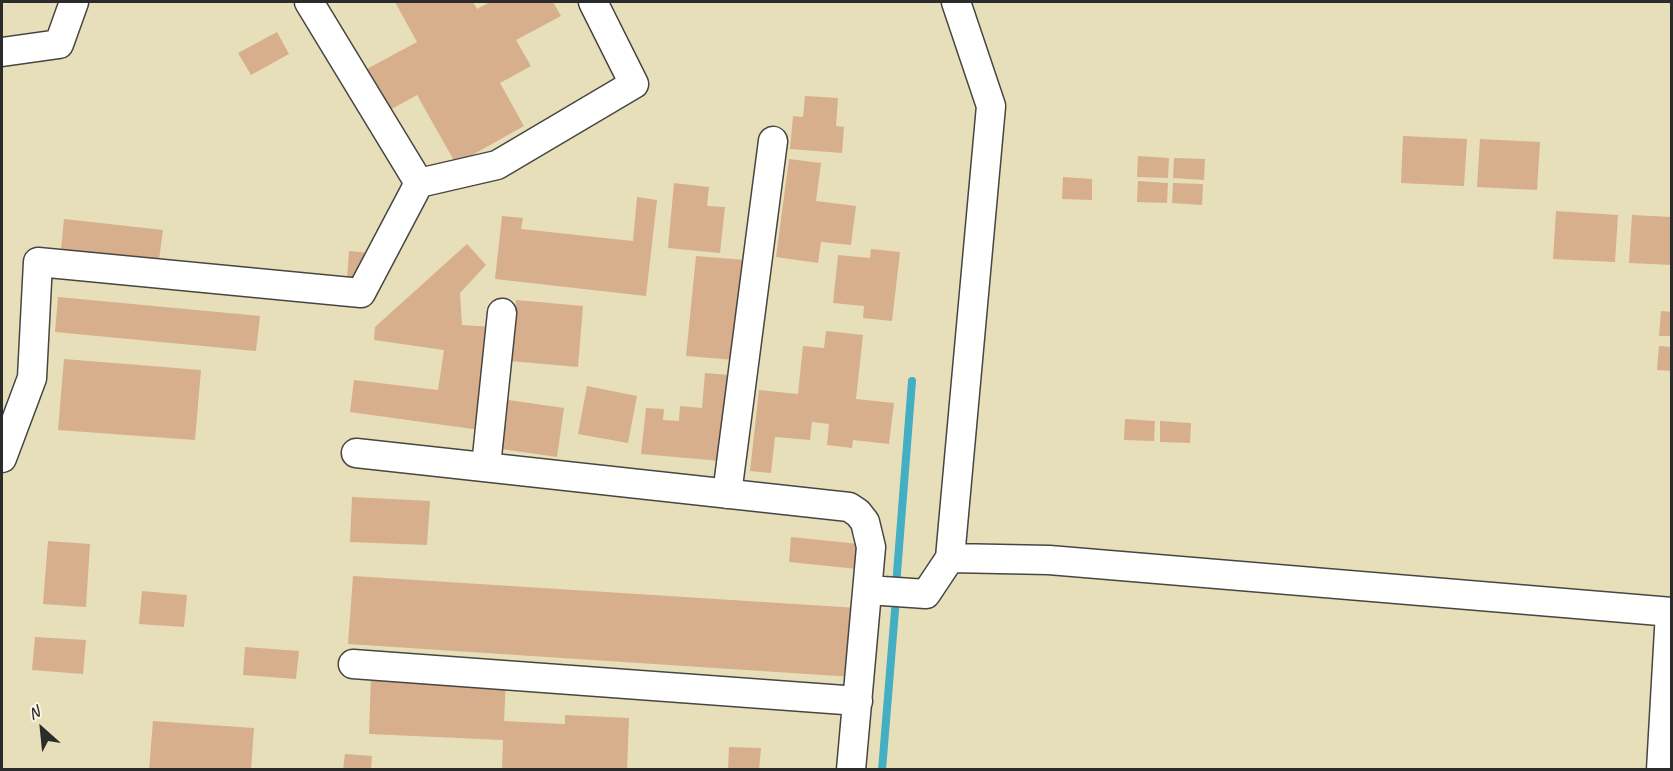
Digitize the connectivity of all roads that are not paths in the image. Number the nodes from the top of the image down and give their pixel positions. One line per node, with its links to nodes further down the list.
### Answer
1 (74, 2): 5 (street)
2 (309, 2): 7 (street)
3 (593, 2): 7 (street)
4 (956, 2): 13 (street)
5 (2, 52)
6 (773, 141): 12 (street)
7 (418, 183): 10 (street)
8 (502, 313): 11 (street)
9 (356, 453): 11 (street)
10 (2, 458)
11 (486, 466): 12 (street)
12 (727, 494): 14 (street)
13 (950, 558): 14 (street); 15 (street)
14 (868, 590): 17 (street)
15 (1670, 612): 19 (street)
16 (353, 664): 17 (street)
17 (858, 701): 18 (street)
18 (851, 770)
19 (1661, 770)

